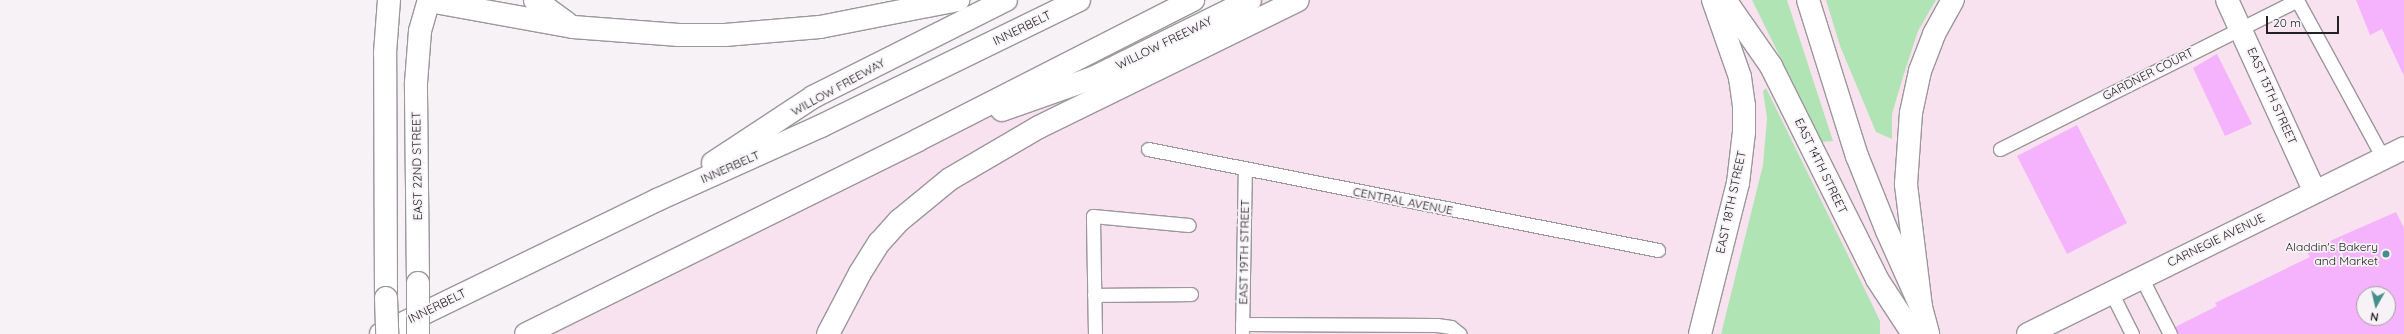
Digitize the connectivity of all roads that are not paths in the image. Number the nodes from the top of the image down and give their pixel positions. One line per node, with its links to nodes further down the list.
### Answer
1 (389, 0): 35 (main road, bridge)
2 (427, 0): 16 (main road); 36 (main road, EAST 22ND STREET, bridge)
3 (535, 0): 16 (main road)
4 (958, 0): 16 (main road)
5 (1006, 0): 25 (main road, WILLOW FREEWAY)
6 (1079, 0): 25 (main road, INNERBELT)
7 (1193, 0): 18 (main road)
8 (1250, 0): 18 (main road, WILLOW FREEWAY)
9 (1298, 0): 38 (main road)
10 (1713, 0): 41 (main road, EAST 18TH STREET)
11 (1725, 0): 42 (main road, EAST 14TH STREET)
12 (1808, 0): 32 (main road)
13 (1953, 0): 32 (main road)
14 (2227, 0): 17 (main road, EAST 13TH STREET)
15 (2297, 0): 17 (lane, GARDNER COURT); 22 (lane)
16 (573, 27)
17 (2241, 27): 21 (lane, GARDNER COURT); 24 (main road, EAST 13TH STREET)
18 (918, 140): 37 (main road)
19 (2404, 148): 22 (main road, CARNEGIE AVENUE)
20 (1148, 149): 23 (lane, CENTRAL AVENUE)
21 (2000, 149)
22 (2383, 158): 24 (main road, CARNEGIE AVENUE)
23 (1245, 170): 27 (lane, CENTRAL AVENUE); 33 (lane, EAST 19TH STREET)
24 (2315, 192): 28 (main road, CARNEGIE AVENUE)
25 (657, 200): 34 (main road, INNERBELT)
26 (1188, 225): 31 (lane)
27 (1658, 250)
28 (2141, 277): 29 (main road, CARNEGIE AVENUE); 46 (lane)
29 (2111, 292): 44 (main road, CARNEGIE AVENUE); 45 (lane)
30 (1191, 294): 31 (lane)
31 (1094, 295): 39 (lane)
32 (1921, 307): 43 (main road)
33 (1242, 329): 40 (lane)
34 (381, 334)
35 (386, 334)
36 (418, 334)
37 (526, 334)
38 (828, 334)
39 (1095, 334)
40 (1460, 334)
41 (1700, 334)
42 (1913, 334)
43 (1928, 334)
44 (2028, 334)
45 (2132, 334)
46 (2170, 334)

